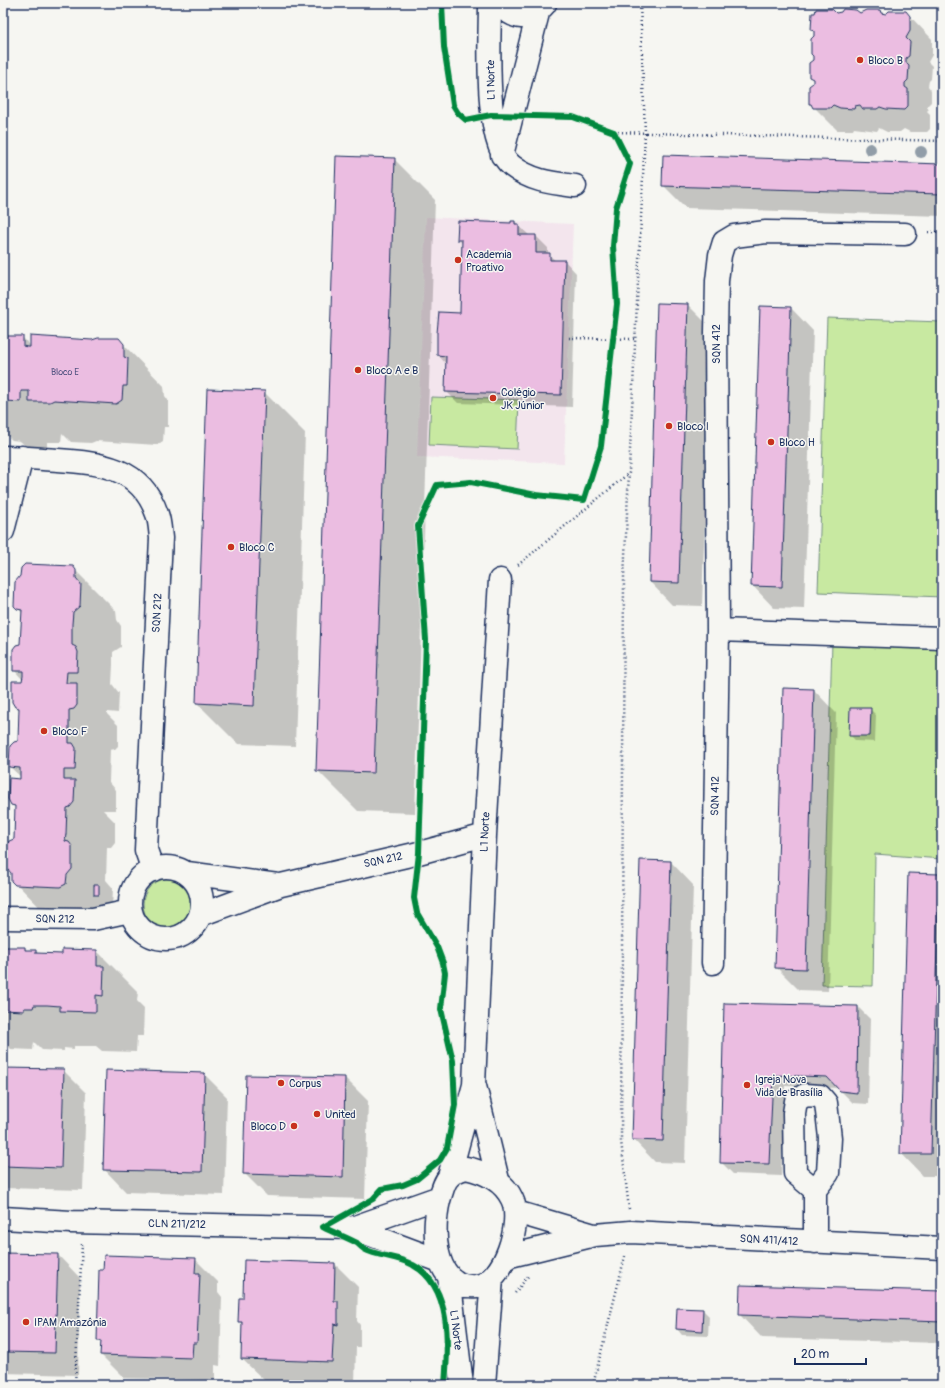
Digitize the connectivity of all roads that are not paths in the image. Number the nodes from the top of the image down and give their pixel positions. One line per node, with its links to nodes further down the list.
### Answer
1 (490, 3): 4 (street, L1 Norte)
2 (497, 3): 3 (street)
3 (542, 8): 4 (street)
4 (502, 155): 5 (street, L1 Norte)
5 (575, 186)
6 (905, 234): 10 (street, SQN 412)
7 (12, 457): 8 (street, SQN 212); 13 (street, SQN 212)
8 (3, 531)
9 (500, 580): 12 (street, L1 Norte)
10 (718, 630): 11 (street); 19 (street, SQN 412)
11 (942, 638)
12 (485, 835): 15 (street, SQN 212); 20 (street, L1 Norte)
13 (153, 870): 14 (street); 16 (street)
14 (187, 874): 15 (street, SQN 212); 17 (street)
15 (282, 885): 17 (street, SQN 212)
16 (130, 911): 17 (street); 18 (street, SQN 212)
17 (200, 915)
18 (3, 918)
19 (713, 963)
20 (474, 1085): 21 (street, L1 Norte); 22 (street, L1 Norte)
21 (449, 1177): 22 (street); 24 (street)
22 (498, 1180): 25 (street)
23 (815, 1190): 29 (street)
24 (440, 1197): 27 (street, CLN 211/212); 32 (street)
25 (516, 1212): 28 (street, SQN 411/412); 31 (street)
26 (3, 1218): 27 (street, CLN 211/212)
27 (352, 1228): 32 (street, CLN 211/212)
28 (595, 1235): 29 (street, SQN 411/412); 31 (street, SQN 411/412)
29 (815, 1242): 30 (street, SQN 411/412)
30 (942, 1248)
31 (506, 1257): 33 (street)
32 (444, 1269): 33 (street); 34 (street, L1 Norte)
33 (492, 1278): 35 (street)
34 (462, 1385)
35 (484, 1385)

